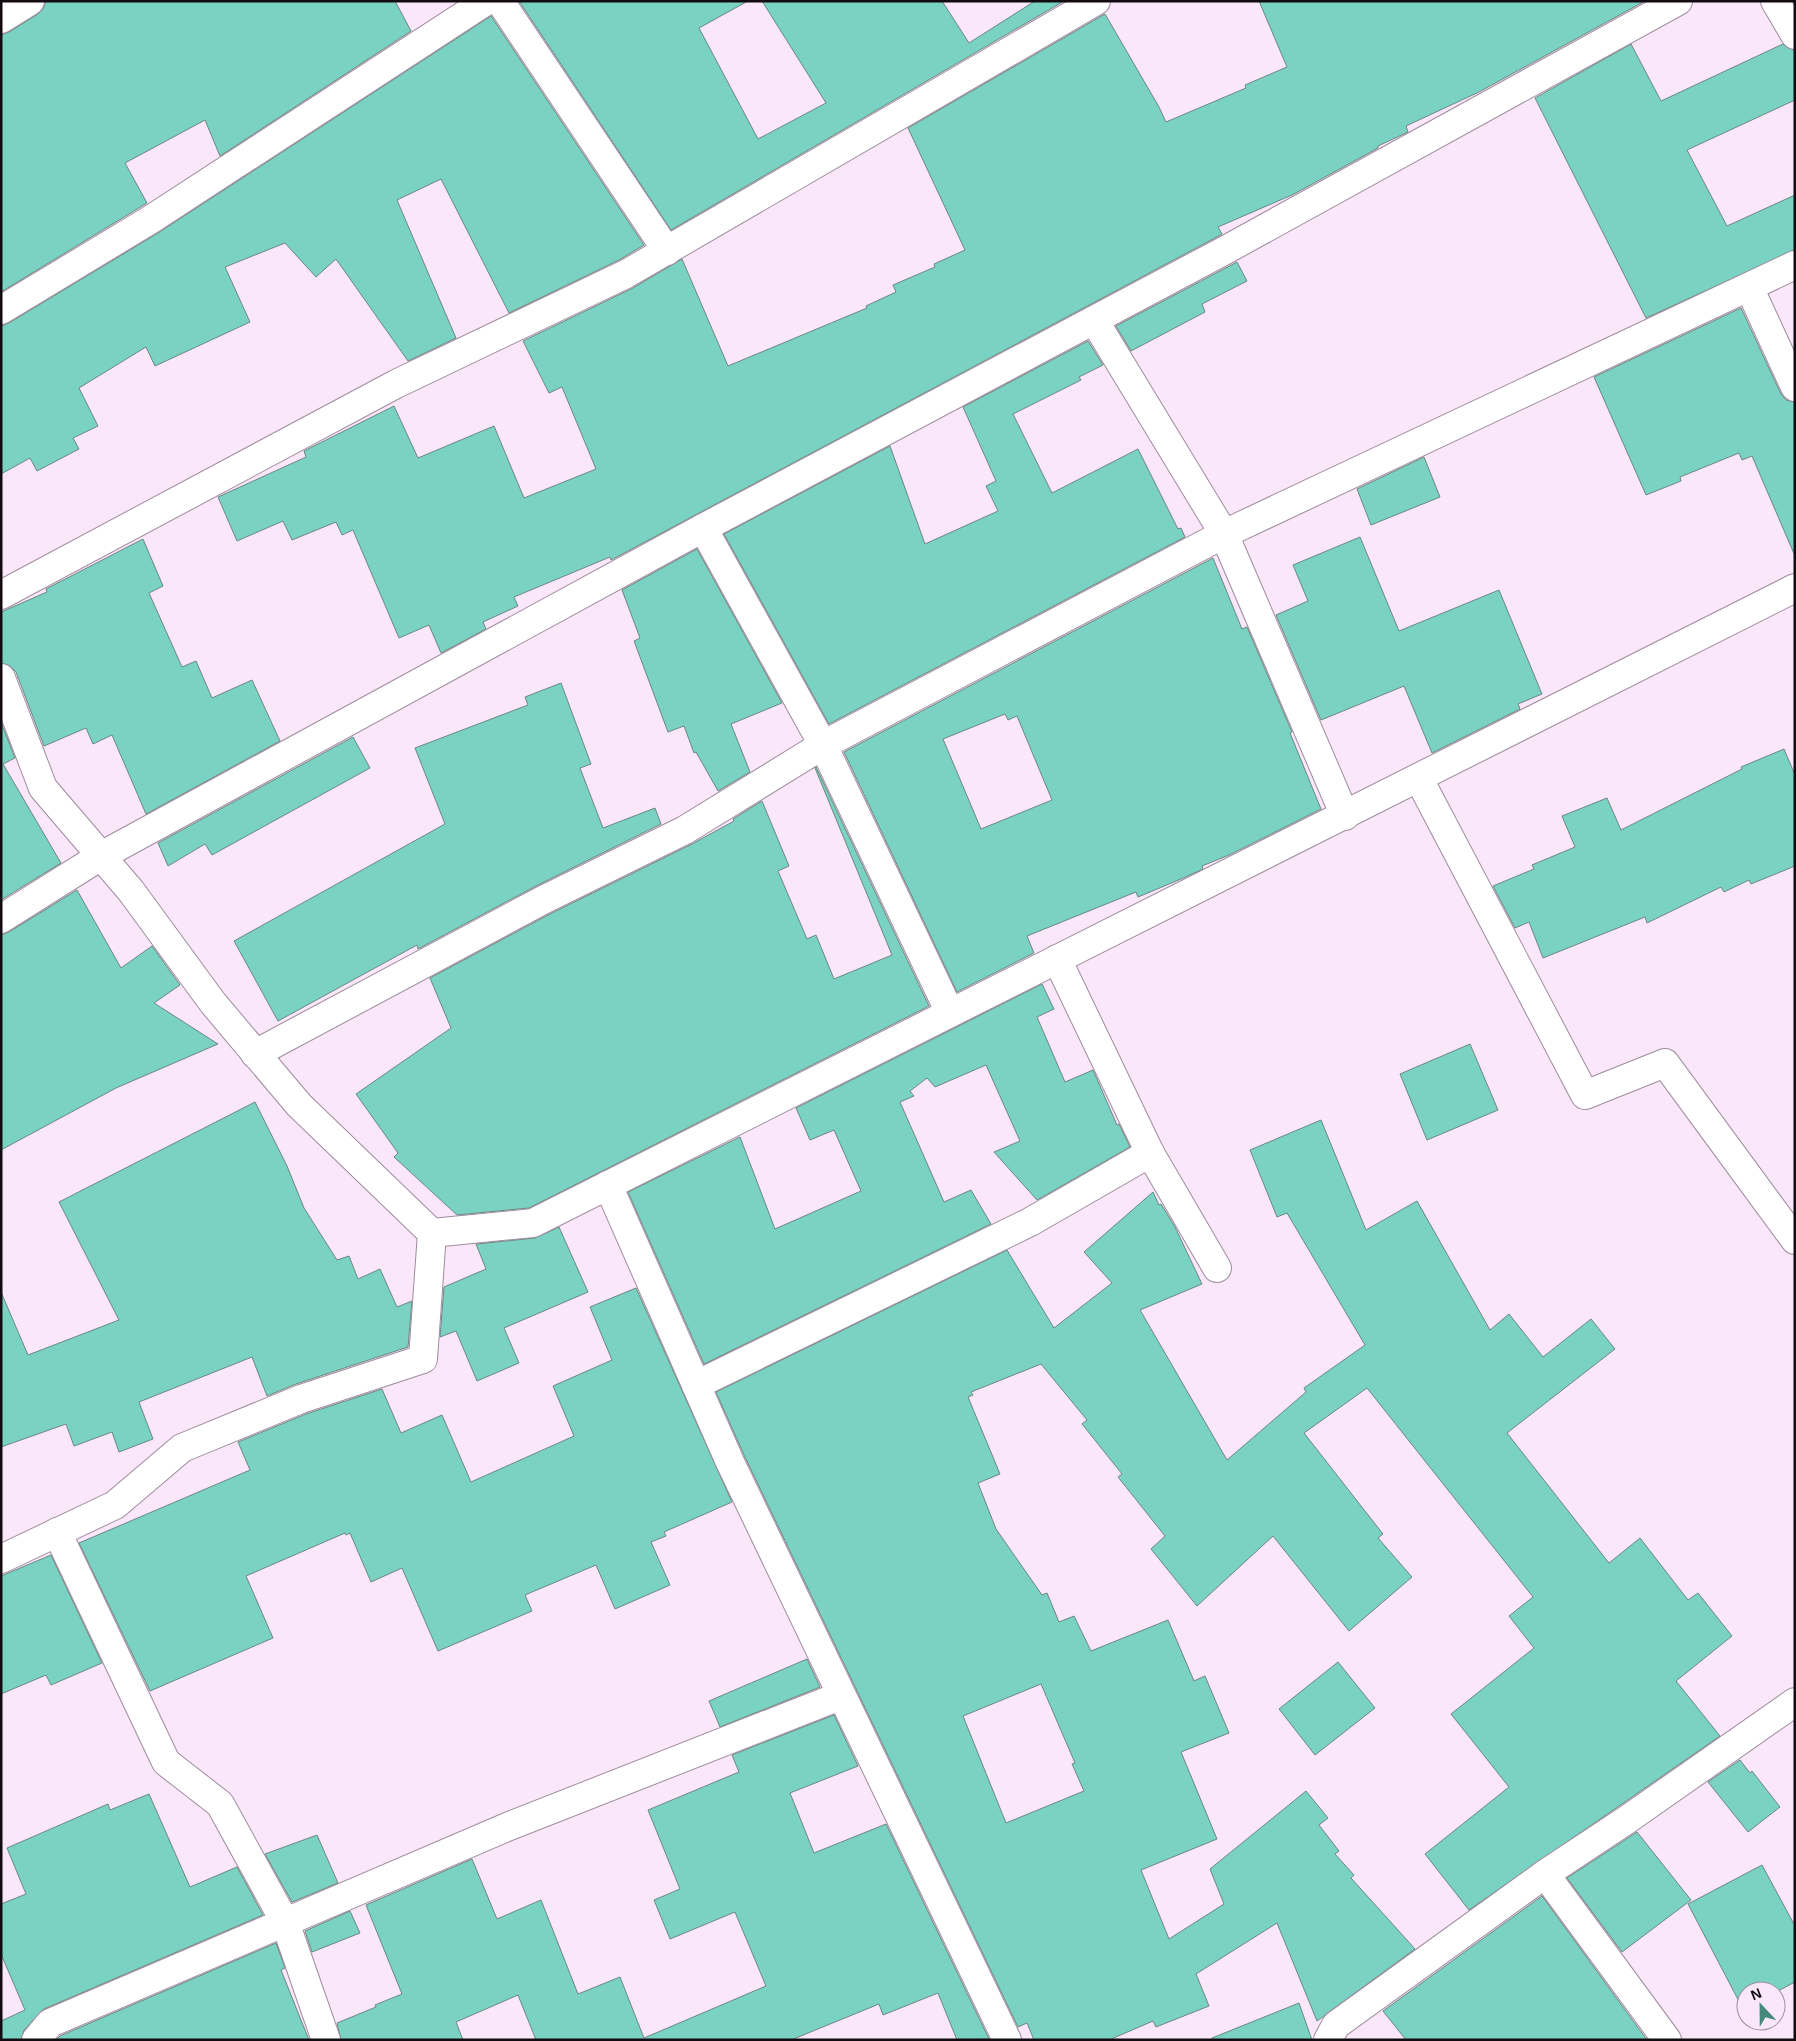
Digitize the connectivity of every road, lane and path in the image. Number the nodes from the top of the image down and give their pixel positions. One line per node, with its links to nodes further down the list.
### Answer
1 (30, 1): 7 (street)
2 (486, 1): 12 (street)
3 (500, 1): 9 (street)
4 (1096, 1): 9 (street)
5 (1678, 1): 13 (street)
6 (1775, 1): 8 (street)
7 (1, 19)
8 (1795, 35)
9 (667, 250): 18 (street)
10 (1795, 265): 11 (street)
11 (1749, 287): 14 (street); 16 (street)
12 (1, 310)
13 (1094, 320): 15 (street); 16 (street)
14 (1795, 387)
15 (703, 528): 20 (street); 23 (street)
16 (1224, 534): 20 (street); 22 (street)
17 (1795, 588): 21 (street)
18 (1, 595)
19 (1, 678): 23 (street)
20 (823, 745): 26 (street); 27 (street)
21 (1419, 779): 22 (street); 31 (street)
22 (1345, 816): 25 (street)
23 (101, 856): 24 (street); 27 (street)
24 (1, 919)
25 (1057, 959): 26 (street); 28 (street)
26 (950, 1013): 29 (street)
27 (255, 1054): 30 (street)
28 (1150, 1153): 32 (street); 33 (street)
29 (608, 1185): 30 (street); 33 (street)
30 (432, 1233): 34 (street)
31 (1795, 1240)
32 (1217, 1268)
33 (696, 1386): 36 (street)
34 (57, 1532): 35 (street); 39 (street)
35 (1, 1559)
36 (840, 1696): 39 (street); 42 (street)
37 (1795, 1702): 38 (street)
38 (1545, 1874): 43 (street); 44 (street)
39 (285, 1922): 40 (street); 41 (street)
40 (36, 2040)
41 (326, 2040)
42 (1007, 2040)
43 (1328, 2040)
44 (1667, 2040)

